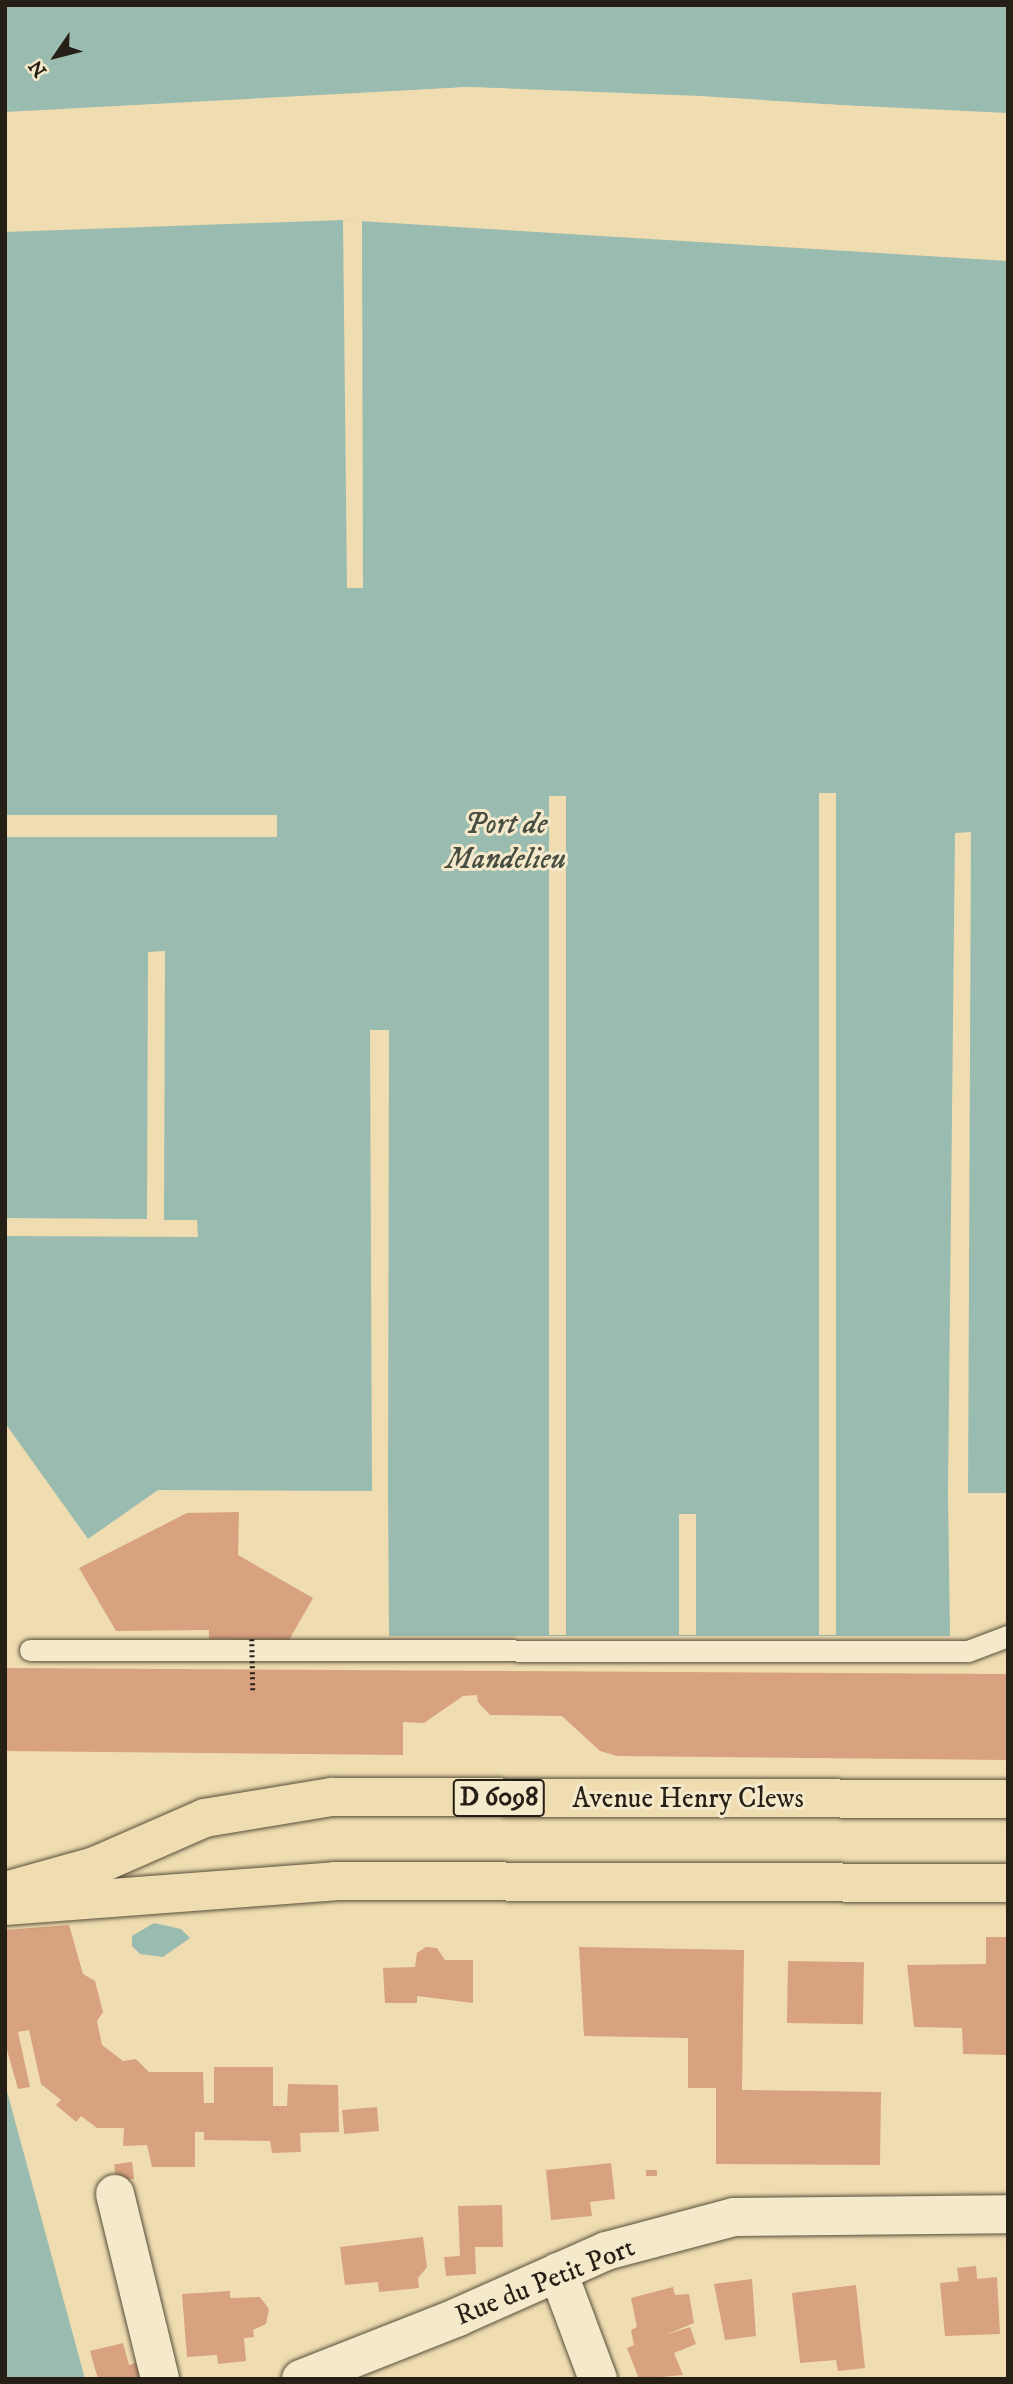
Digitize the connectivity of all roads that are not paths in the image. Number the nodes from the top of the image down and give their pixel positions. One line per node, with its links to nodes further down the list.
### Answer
1 (1008, 1636): 2 (lane)
2 (30, 1650)
3 (1008, 1799): 5 (main road, Avenue Henry Clews / D 6098)
4 (1008, 1883): 6 (main road)
5 (5, 1891)
6 (5, 1906)
7 (116, 2194): 10 (street)
8 (1008, 2214): 9 (street, Rue du Petit Port)
9 (558, 2272): 11 (street, Rue du Petit Port); 12 (street)
10 (160, 2379)
11 (301, 2379)
12 (598, 2379)

